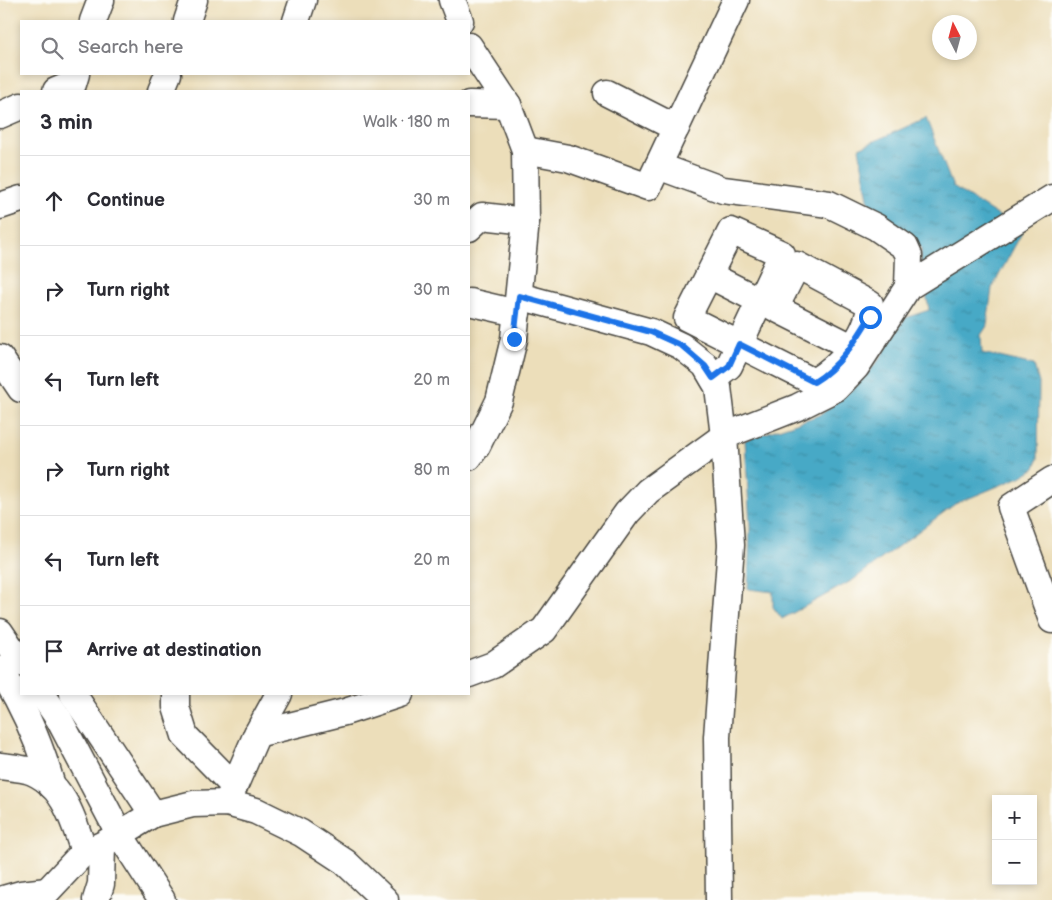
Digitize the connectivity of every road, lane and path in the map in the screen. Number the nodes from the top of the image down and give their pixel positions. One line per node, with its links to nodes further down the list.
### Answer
1 (101, 0): 6 (street)
2 (194, 0): 7 (street)
3 (303, 0): 8 (street)
4 (452, 0): 9 (street)
5 (736, 0): 20 (street)
6 (93, 20)
7 (187, 20)
8 (296, 20)
9 (460, 20)
10 (470, 48): 17 (street)
11 (76, 75): 13 (street)
12 (168, 75): 14 (street)
13 (58, 90)
14 (161, 90)
15 (607, 93): 20 (street)
16 (470, 104): 17 (street)
17 (508, 105): 21 (street)
18 (20, 106): 19 (street)
19 (0, 115)
20 (676, 128): 22 (street)
21 (525, 150): 22 (street); 26 (street)
22 (658, 166): 29 (street)
23 (1052, 198): 29 (street)
24 (20, 199): 25 (street)
25 (0, 206)
26 (526, 221): 27 (street); 32 (street)
27 (470, 227)
28 (709, 275): 30 (street); 30 (street); 33 (street)
29 (912, 285): 38 (street)
30 (760, 301): 33 (street)
31 (470, 302): 32 (street)
32 (518, 304): 36 (street); 39 (street)
33 (739, 344): 34 (street); 36 (street)
34 (852, 347)
35 (0, 358): 37 (street)
36 (713, 378): 38 (street)
37 (20, 388)
38 (724, 436): 45 (street); 62 (street)
39 (470, 456)
40 (1052, 480): 41 (street)
41 (1052, 620)
42 (0, 632): 43 (street)
43 (20, 662)
44 (0, 669): 53 (street)
45 (470, 674)
46 (43, 695): 56 (street)
47 (74, 695): 55 (street)
48 (176, 695): 54 (street)
49 (278, 695): 51 (street)
50 (397, 695): 51 (street)
51 (257, 734): 54 (street)
52 (0, 766): 53 (street)
53 (52, 786): 56 (street)
54 (230, 794): 55 (street); 61 (street)
55 (153, 814): 56 (street)
56 (102, 844): 57 (street); 59 (street); 60 (street)
57 (43, 896): 58 (street)
58 (0, 900)
59 (96, 900)
60 (162, 900)
61 (385, 900)
62 (719, 900)

